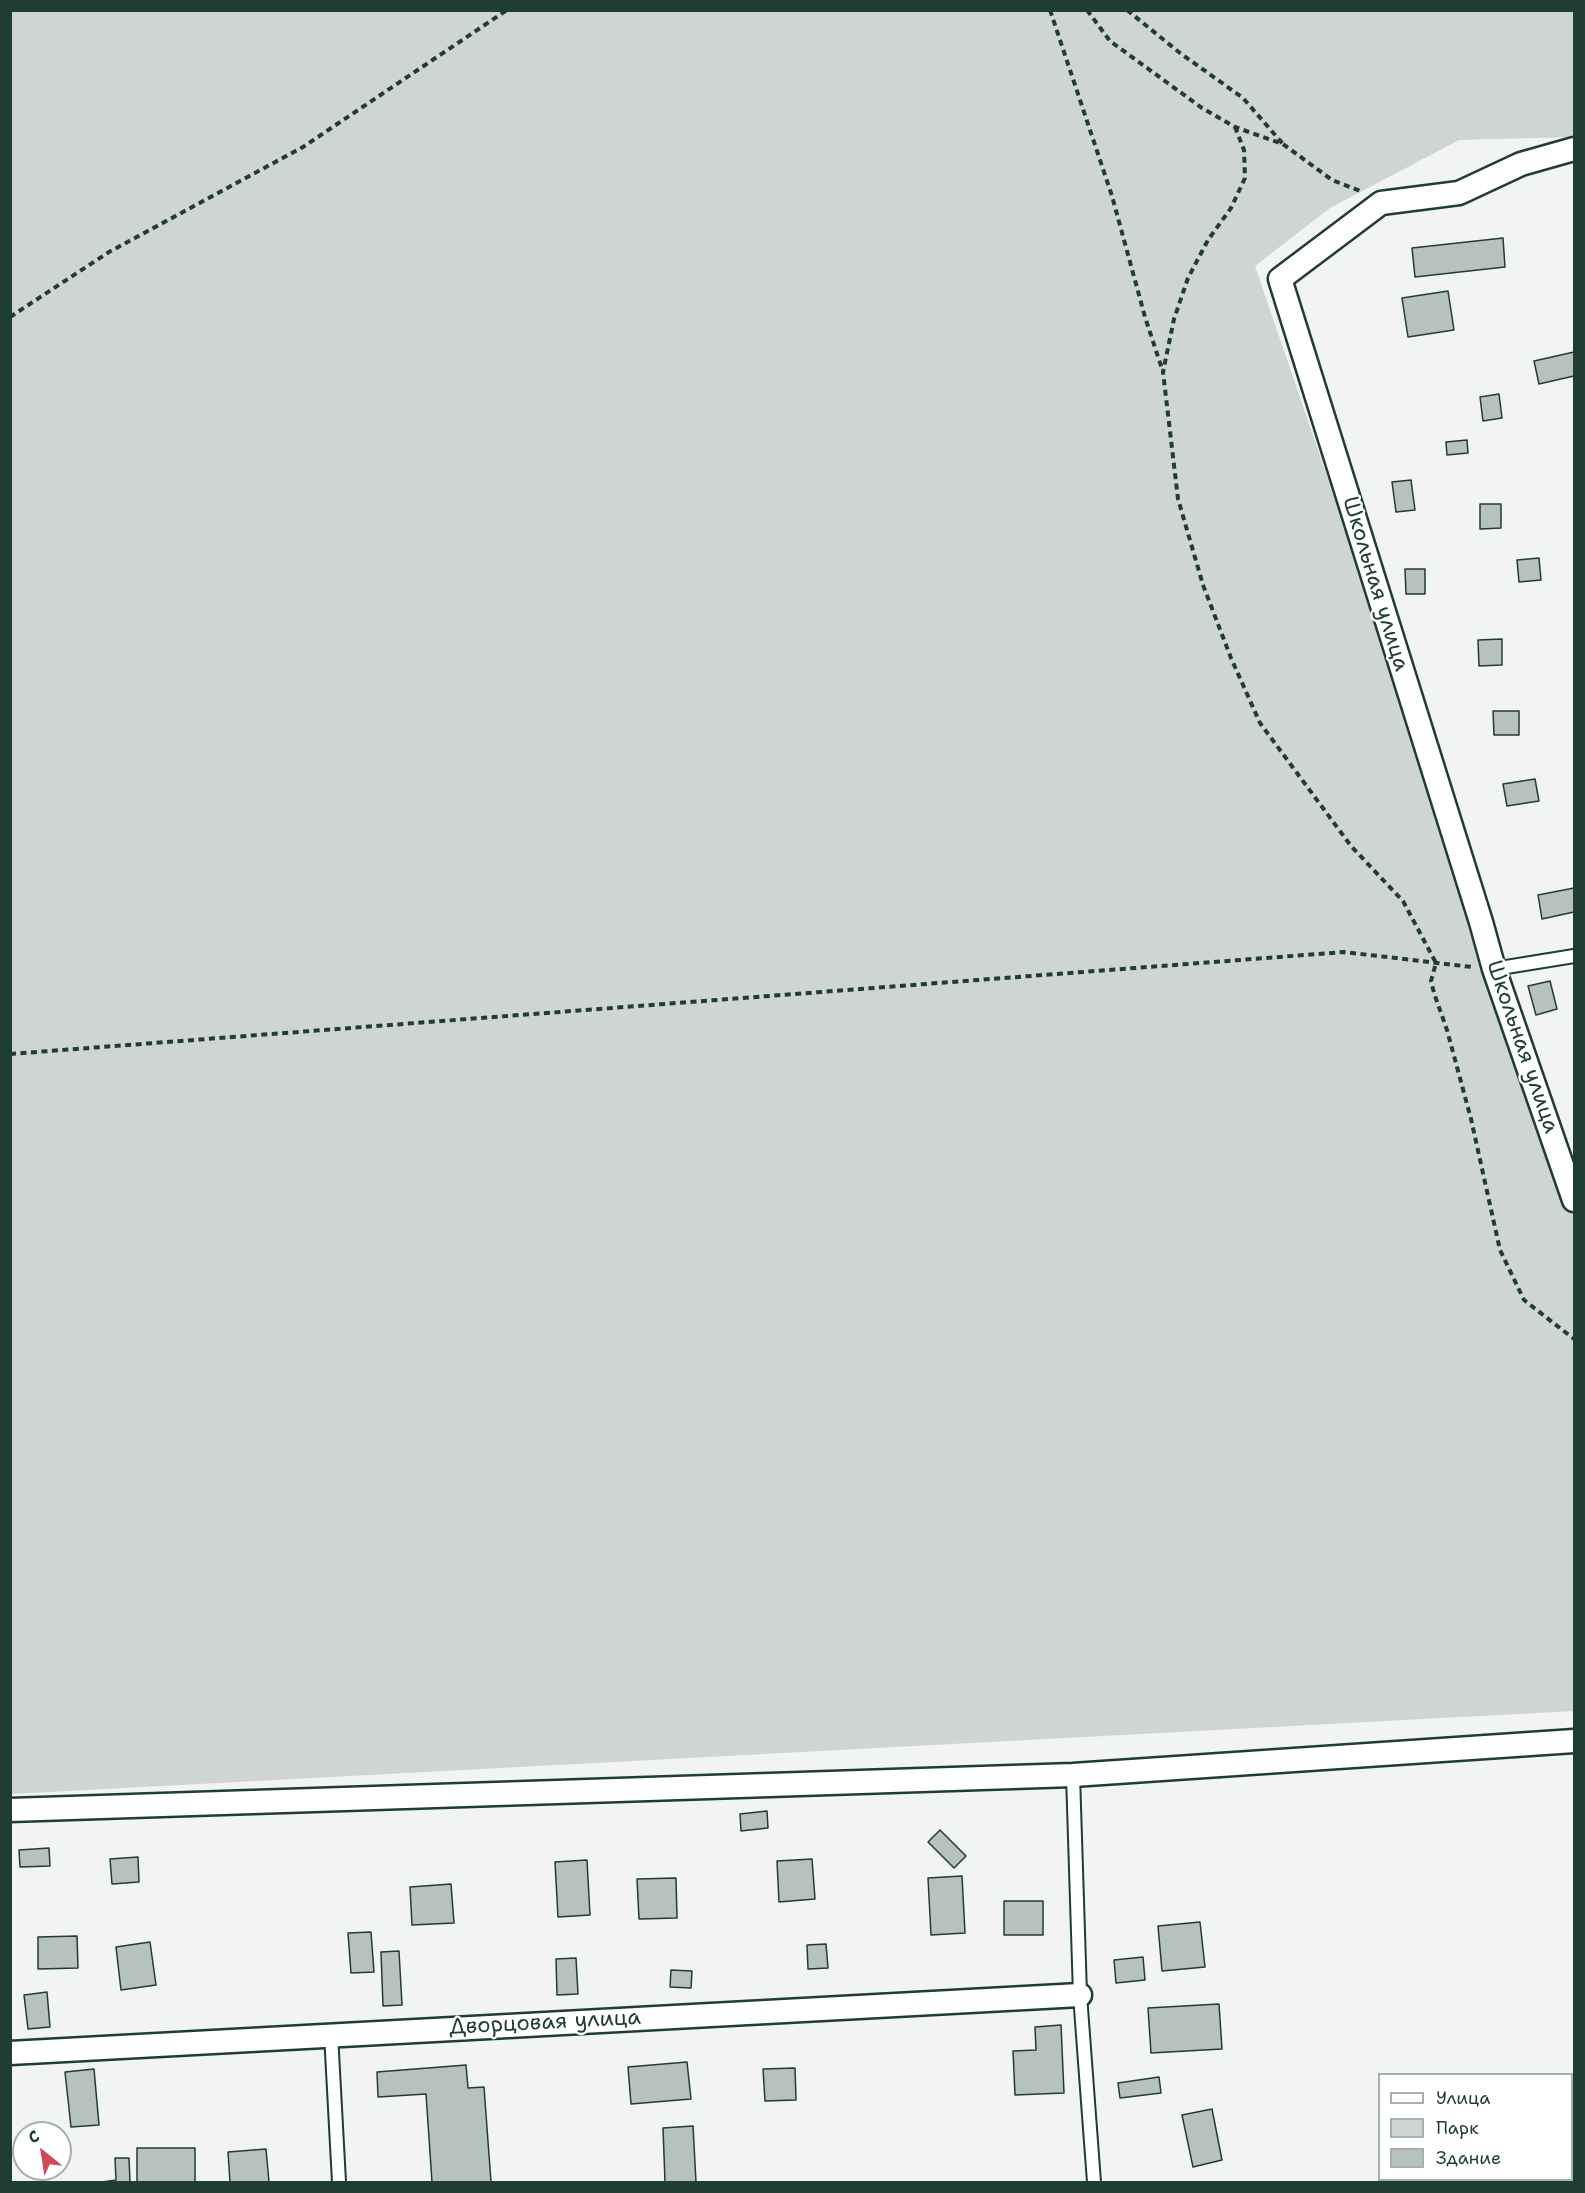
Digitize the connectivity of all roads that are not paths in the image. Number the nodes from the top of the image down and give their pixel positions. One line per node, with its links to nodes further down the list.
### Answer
1 (1575, 149): 3 (street, Школьная улица)
2 (1575, 956): 3 (lane)
3 (1494, 969): 4 (street, Школьная улица)
4 (1575, 1200)
5 (1575, 1741): 6 (street)
6 (1073, 1775): 7 (street); 8 (lane)
7 (10, 1810)
8 (1080, 1995): 9 (street, Дворцовая улица); 12 (lane)
9 (331, 2034): 10 (street, Дворцовая улица); 11 (lane)
10 (10, 2053)
11 (339, 2182)
12 (1094, 2182)

